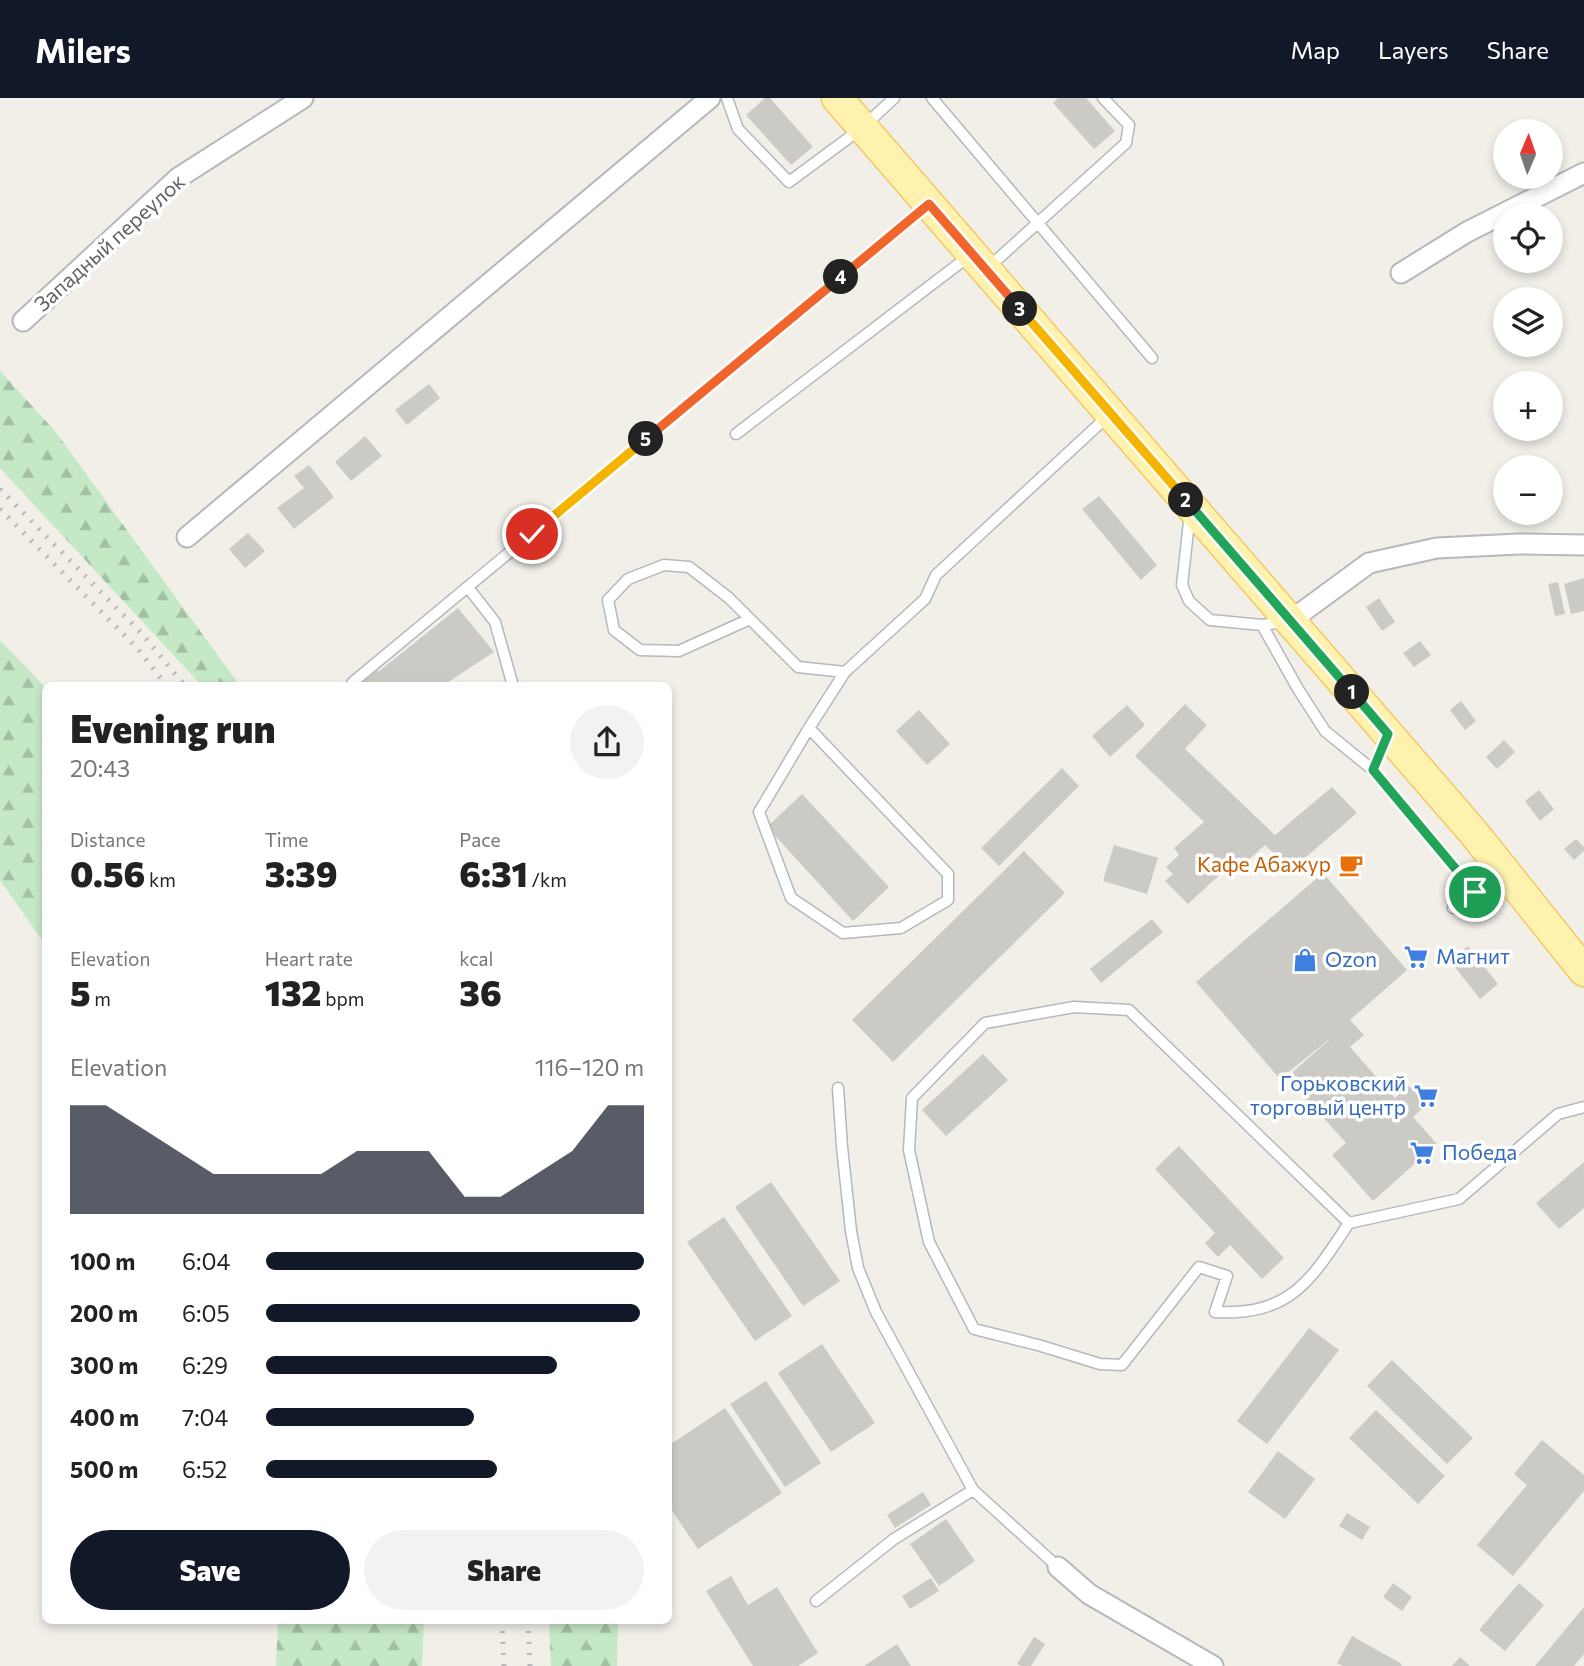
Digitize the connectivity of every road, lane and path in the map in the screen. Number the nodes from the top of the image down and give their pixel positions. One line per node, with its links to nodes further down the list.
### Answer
1 (303, 98): 14 (street, Западный переулок)
2 (710, 98): 19 (street)
3 (727, 98): 8 (lane)
4 (837, 98): 8 (main road)
5 (894, 98): 8 (lane)
6 (932, 98): 11 (lane)
7 (1103, 98): 11 (lane)
8 (862, 128): 10 (main road)
9 (1584, 173): 13 (street)
10 (929, 204): 12 (main road); 21 (lane)
11 (1038, 223): 12 (lane); 15 (lane)
12 (979, 262): 16 (main road); 17 (lane)
13 (1401, 273)
14 (23, 321)
15 (1152, 358)
16 (1111, 414): 18 (main road); 24 (lane)
17 (736, 434)
18 (1191, 506): 23 (main road); 23 (lane)
19 (187, 537)
20 (1584, 545): 23 (street)
21 (466, 588): 25 (lane); 26 (lane)
22 (750, 619): 22 (lane); 24 (lane)
23 (1276, 623): 28 (main road); 29 (lane)
24 (845, 672): 27 (lane)
25 (353, 682)
26 (512, 682)
27 (809, 728): 27 (lane)
28 (1388, 734): 29 (lane); 30 (main road)
29 (1373, 770): 31 (lane)
30 (1504, 871): 31 (lane); 33 (main road)
31 (1475, 892): 32 (lane)
32 (1453, 908)
33 (1584, 971)
34 (838, 1088): 37 (lane)
35 (1584, 1107): 36 (lane)
36 (1349, 1223): 36 (lane)
37 (973, 1490): 38 (lane); 39 (lane)
38 (1058, 1567): 40 (street)
39 (816, 1601)
40 (1213, 1666)

